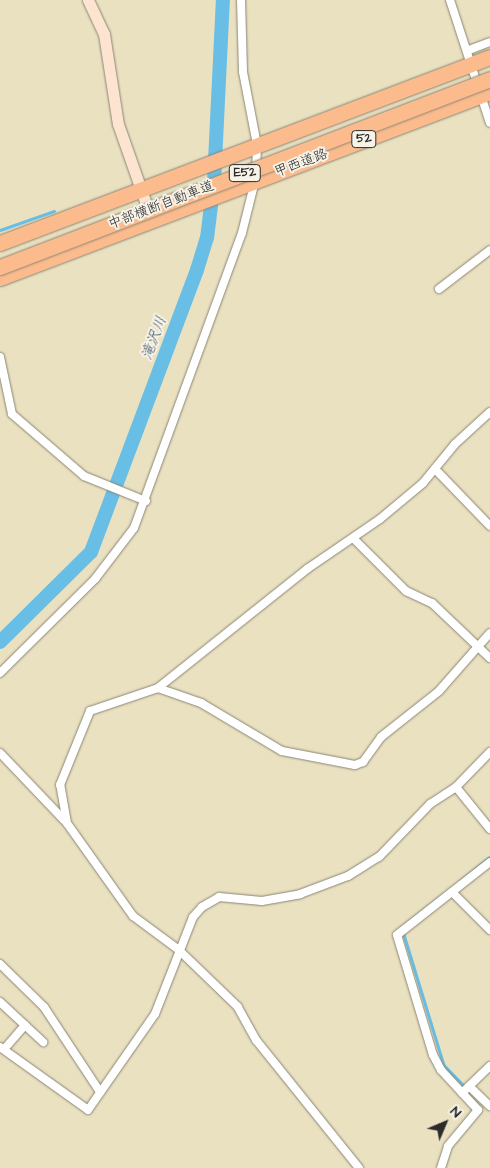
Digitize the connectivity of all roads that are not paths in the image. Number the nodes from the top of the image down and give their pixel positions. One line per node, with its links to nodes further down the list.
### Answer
1 (88, 0): 12 (street)
2 (241, 0): 10 (street)
3 (450, 0): 5 (street)
4 (490, 42): 5 (street)
5 (471, 57): 6 (highway, 52); 8 (street); 10 (highway, 52)
6 (490, 57)
7 (490, 79): 16 (highway, 中部横断自動車道 / E52, bridge)
8 (486, 93): 9 (street); 11 (highway, 甲西道路 / 52)
9 (490, 123)
10 (257, 145): 11 (street); 12 (highway, 52)
11 (255, 180): 13 (highway, 甲西道路 / 52); 22 (street)
12 (142, 189): 13 (street); 14 (highway, 52)
13 (152, 220): 17 (highway, 甲西道路 / 52)
14 (0, 243)
15 (490, 250): 18 (street)
16 (0, 267)
17 (0, 278)
18 (439, 289)
19 (0, 357): 22 (street)
20 (490, 412): 21 (street)
21 (435, 469): 23 (street); 24 (street)
22 (146, 500): 28 (street)
23 (490, 526)
24 (355, 540): 26 (street); 29 (street)
25 (490, 633): 26 (street)
26 (478, 648): 27 (street); 29 (street)
27 (490, 658)
28 (0, 673)
29 (158, 688): 33 (street)
30 (490, 752): 32 (street)
31 (0, 753): 33 (street)
32 (456, 787): 34 (street); 38 (street)
33 (67, 823): 38 (street)
34 (490, 829)
35 (490, 862): 36 (street)
36 (452, 892): 37 (street); 45 (street)
37 (490, 930)
38 (179, 950): 46 (street); 48 (street)
39 (0, 964): 46 (street)
40 (0, 1002): 41 (street)
41 (25, 1025): 42 (street); 43 (street)
42 (43, 1042)
43 (3, 1047): 46 (street)
44 (490, 1066): 45 (street)
45 (466, 1089): 47 (street); 49 (street)
46 (100, 1092)
47 (490, 1106)
48 (359, 1168)
49 (440, 1168)

